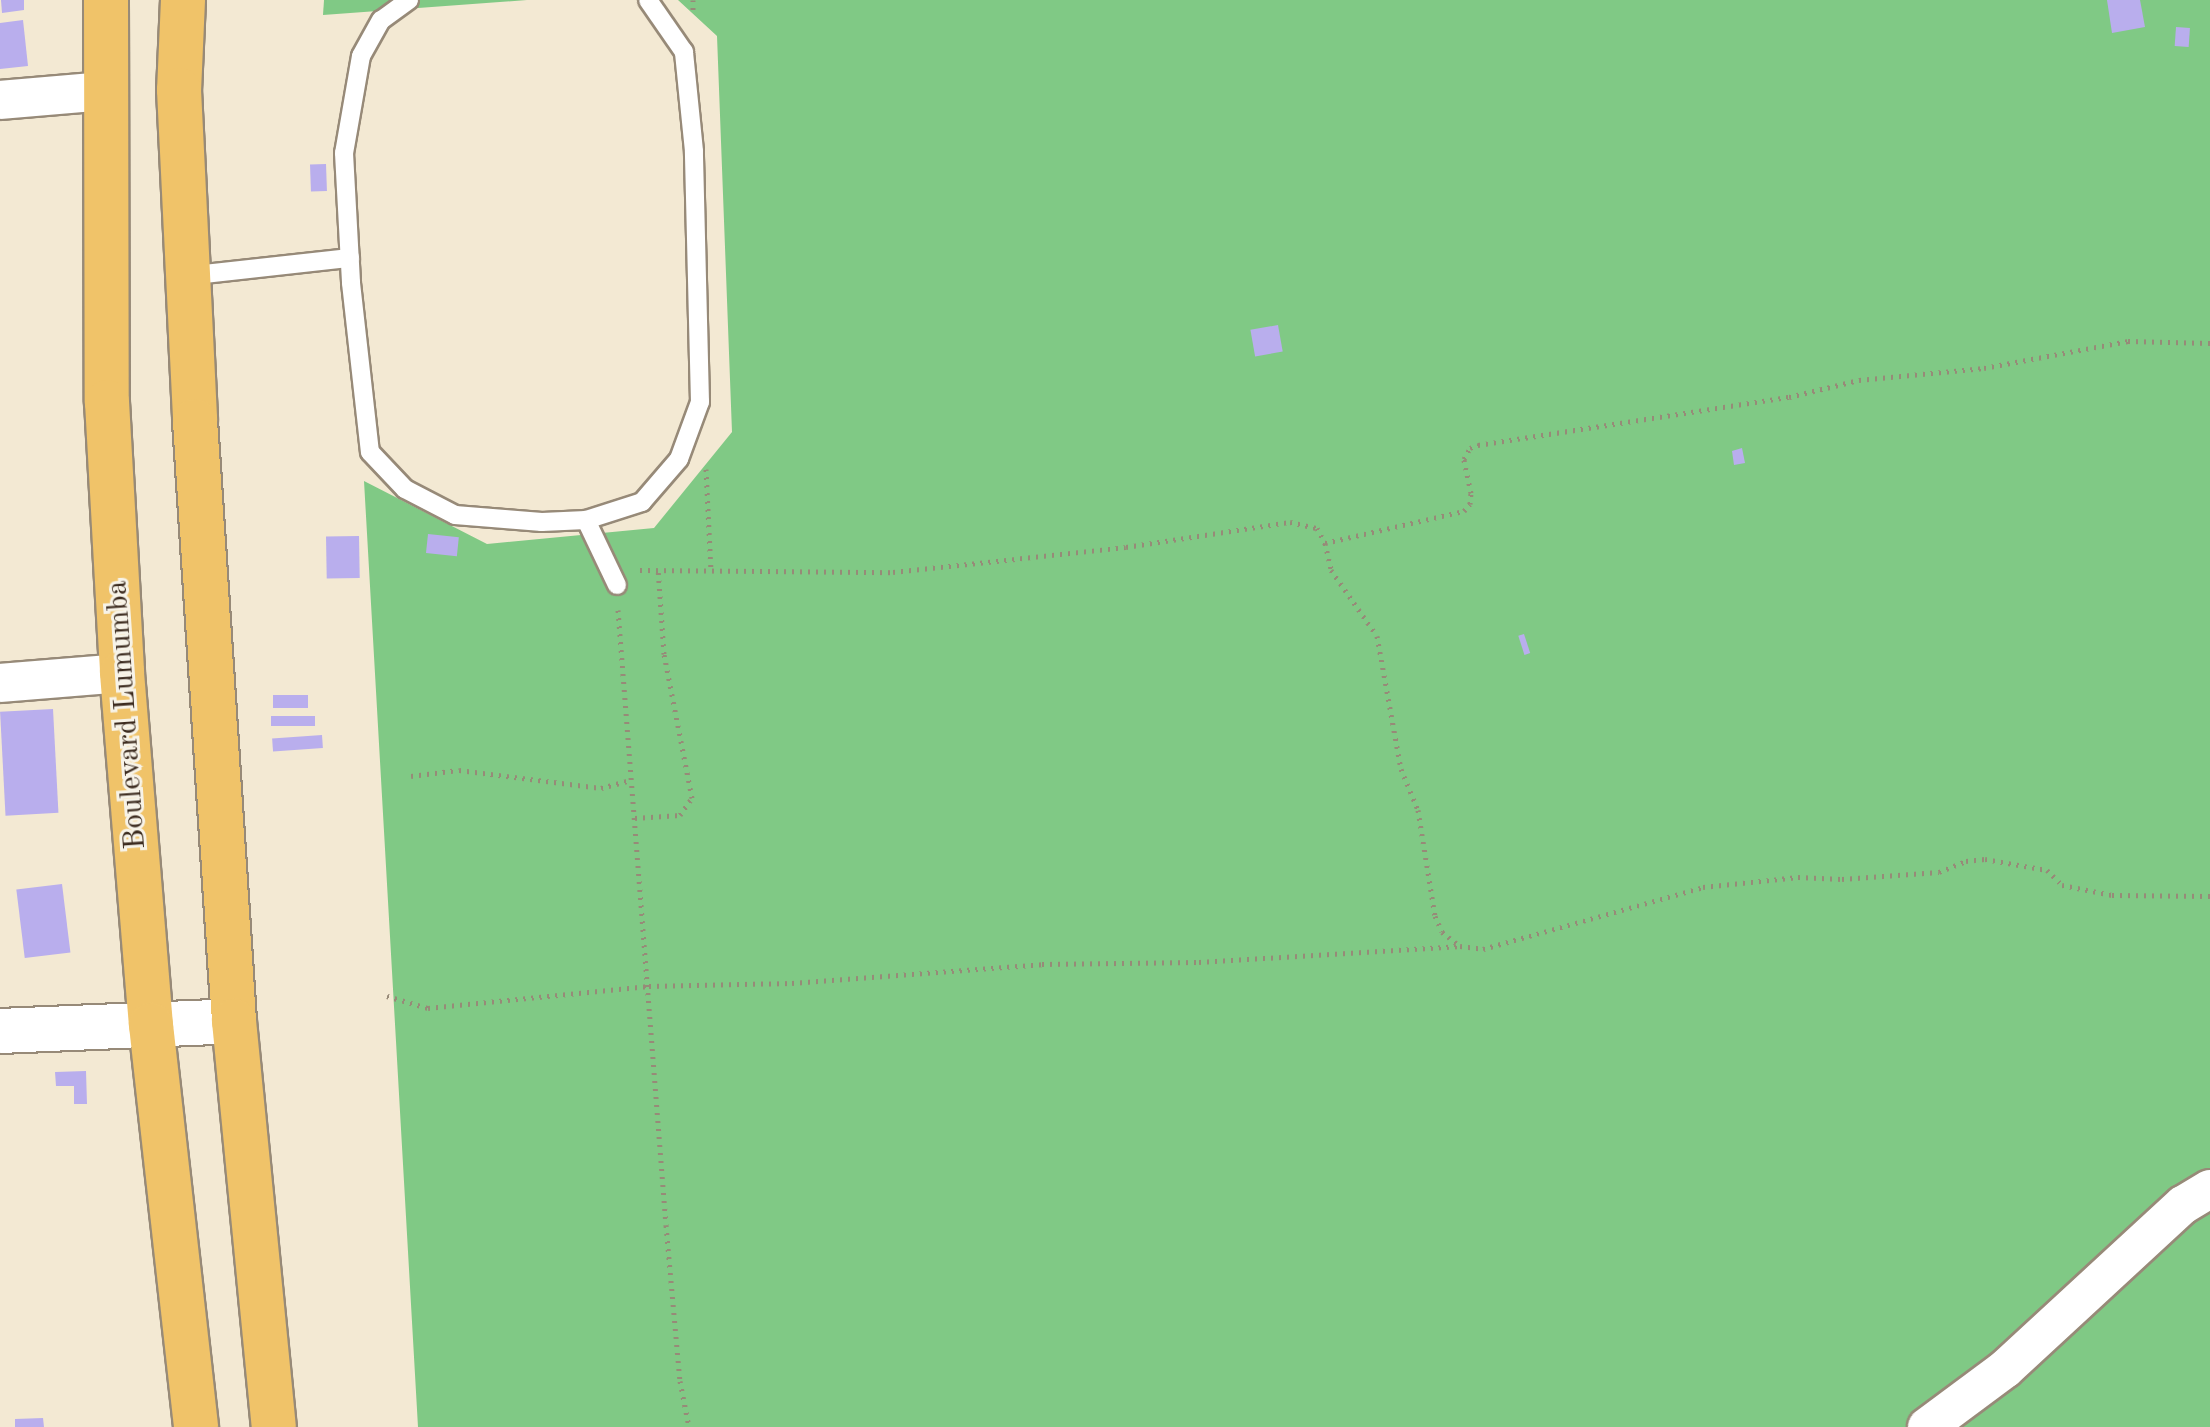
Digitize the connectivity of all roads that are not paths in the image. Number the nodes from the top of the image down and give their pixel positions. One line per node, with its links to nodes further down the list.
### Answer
1 (106, 0): 5 (highway, Boulevard Lumumba)
2 (183, 0): 8 (highway)
3 (409, 0): 7 (lane)
4 (648, 0): 9 (lane)
5 (104, 91): 6 (street); 11 (highway, Boulevard Lumumba)
6 (0, 100)
7 (350, 258): 8 (lane); 9 (lane)
8 (186, 276): 13 (highway)
9 (586, 520): 10 (lane)
10 (617, 585)
11 (122, 673): 12 (street); 14 (highway, Boulevard Lumumba)
12 (0, 683)
13 (234, 1021): 14 (street); 18 (highway)
14 (151, 1025): 15 (street); 17 (highway, Boulevard Lumumba)
15 (0, 1031)
16 (2210, 1189): 19 (street)
17 (196, 1427)
18 (274, 1427)
19 (1927, 1427)

